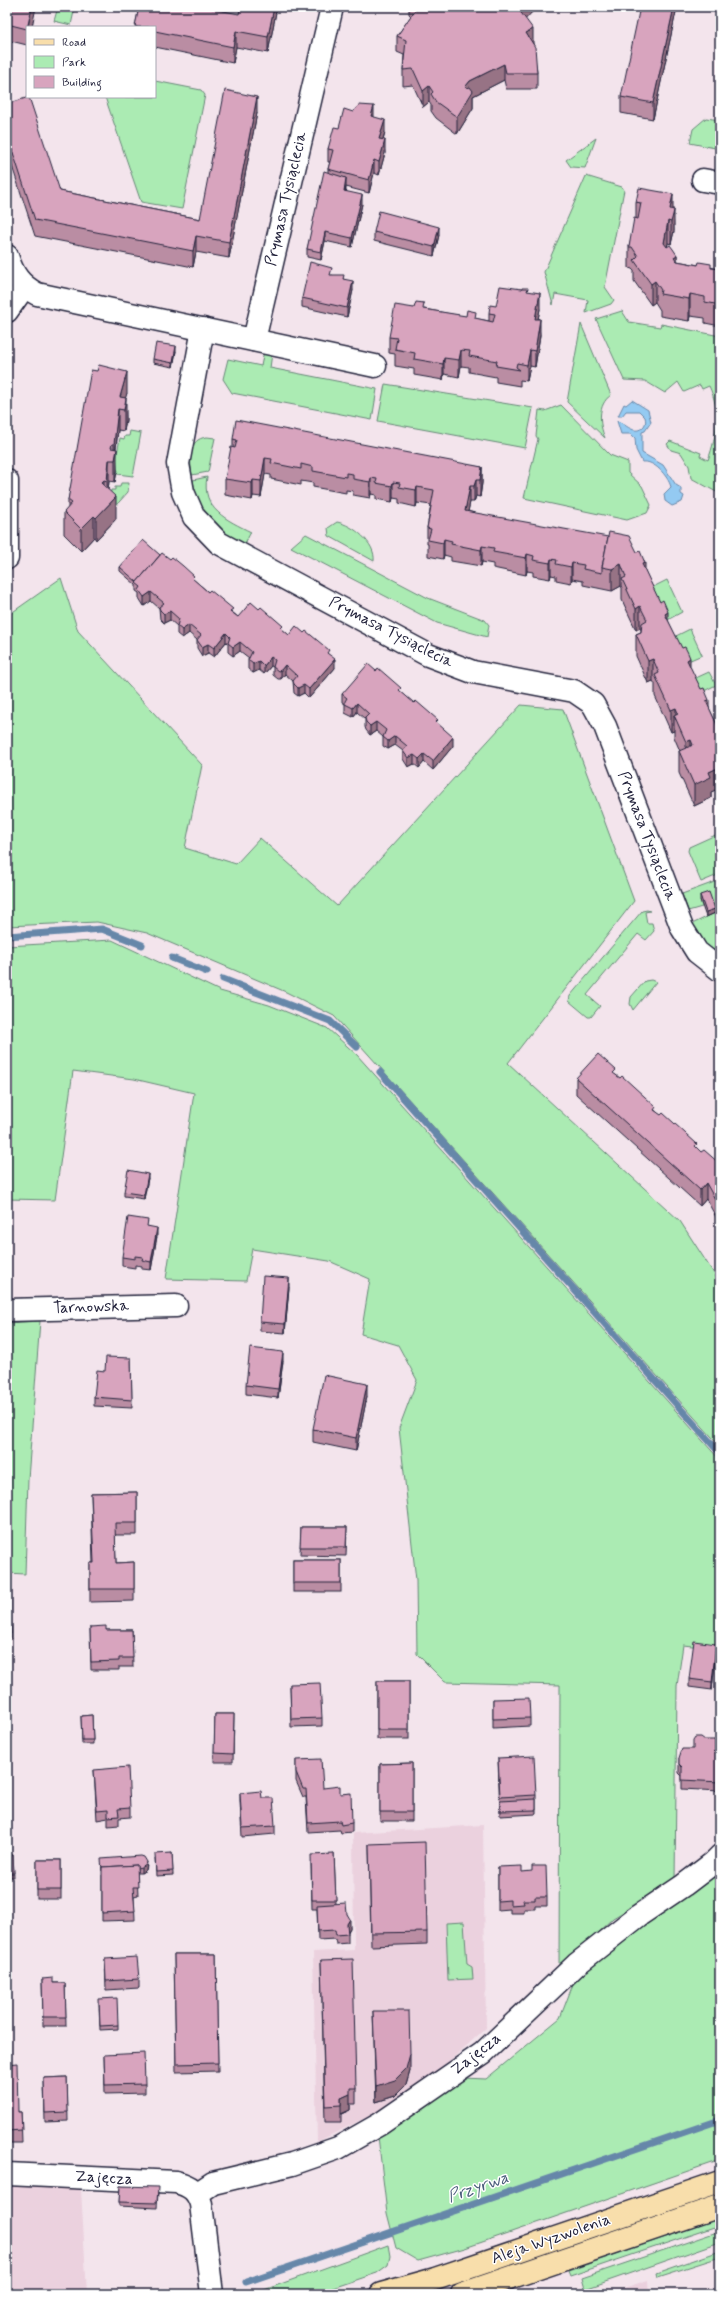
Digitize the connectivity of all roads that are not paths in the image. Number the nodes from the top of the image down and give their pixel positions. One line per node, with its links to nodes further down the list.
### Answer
1 (332, 7): 6 (street, Prymasa Tysiąclecia)
2 (7, 256): 3 (street)
3 (24, 288): 4 (street); 5 (street)
4 (7, 311)
5 (203, 329): 6 (street); 10 (street, Prymasa Tysiąclecia)
6 (254, 340): 7 (street)
7 (375, 366)
8 (7, 481): 9 (street)
9 (7, 558)
10 (720, 970)
11 (176, 1306): 12 (street, Tarnowska)
12 (7, 1310)
13 (720, 1856): 16 (street, Zajęcza)
14 (7, 2174): 16 (street, Zajęcza)
15 (720, 2182): 19 (main road, Aleja Wyzwolenia)
16 (198, 2193): 18 (street)
17 (720, 2206): 20 (main road, Aleja Wyzwolenia)
18 (212, 2294)
19 (381, 2294)
20 (462, 2294)

